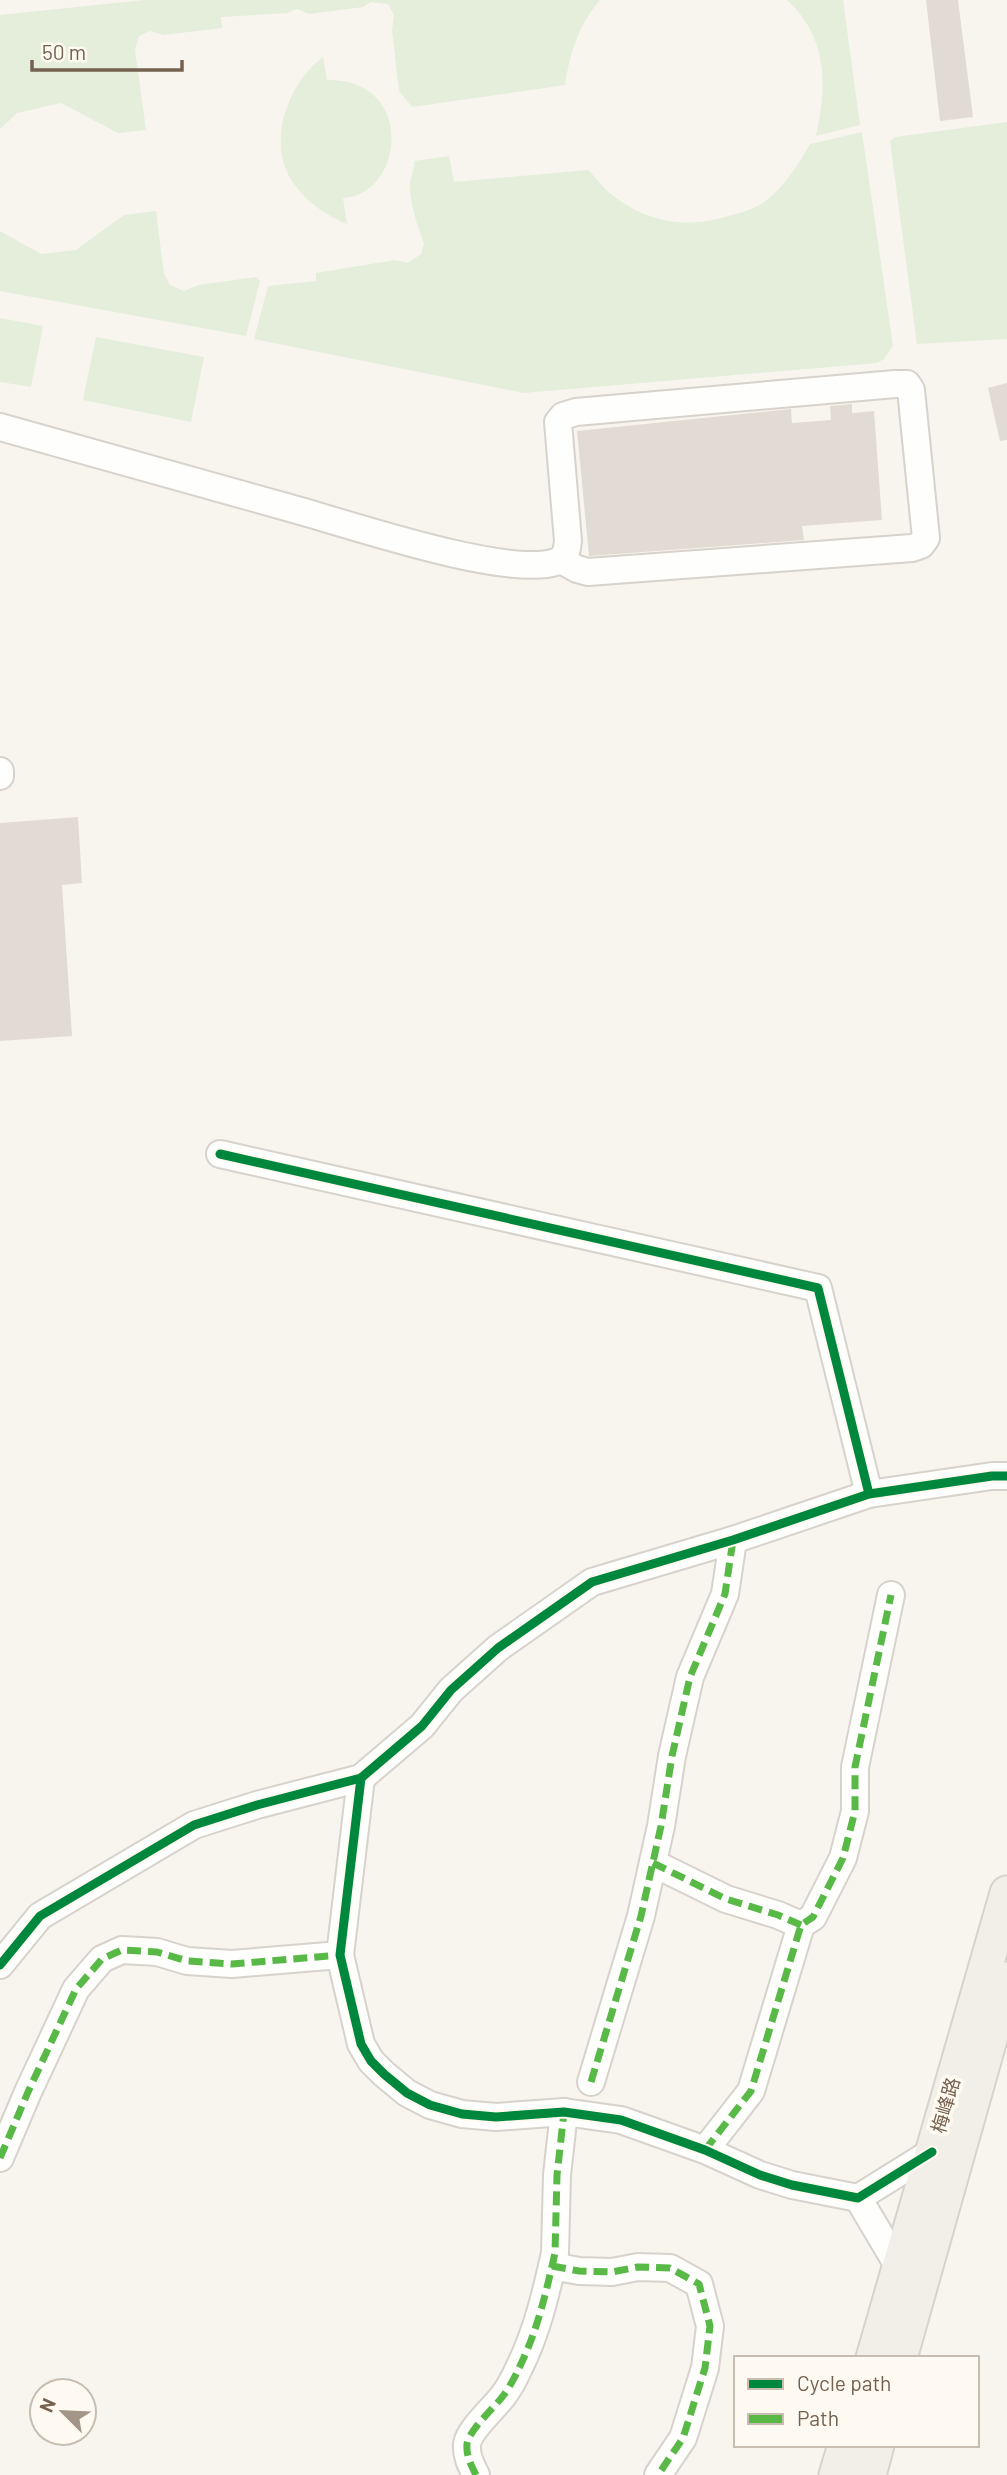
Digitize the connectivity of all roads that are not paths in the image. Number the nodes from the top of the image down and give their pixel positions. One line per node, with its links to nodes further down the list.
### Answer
1 (0, 427): 2 (street)
2 (561, 560): 2 (street)
3 (220, 1154): 5 (street)
4 (1007, 1476): 5 (street)
5 (869, 1493): 6 (street)
6 (733, 1540): 8 (street); 9 (street)
7 (891, 1595): 11 (street)
8 (361, 1778): 12 (street); 13 (street)
9 (653, 1863): 11 (street); 15 (street)
10 (1007, 1893): 18 (main road, 梅峰路)
11 (802, 1925): 17 (street)
12 (340, 1955): 16 (street); 19 (street)
13 (0, 1965)
14 (1007, 1979): 24 (main road, 梅峰路)
15 (591, 2082)
16 (564, 2112): 17 (street); 21 (street)
17 (705, 2150): 20 (street)
18 (932, 2152): 20 (street); 22 (main road, 梅峰路)
19 (0, 2158)
20 (858, 2198): 22 (street)
21 (552, 2266): 27 (street); 28 (street)
22 (899, 2267): 23 (main road, 梅峰路)
23 (874, 2356)
24 (902, 2356)
25 (844, 2447): 29 (main road)
26 (876, 2447): 30 (main road)
27 (476, 2475)
28 (658, 2475)
29 (836, 2475)
30 (869, 2475)

